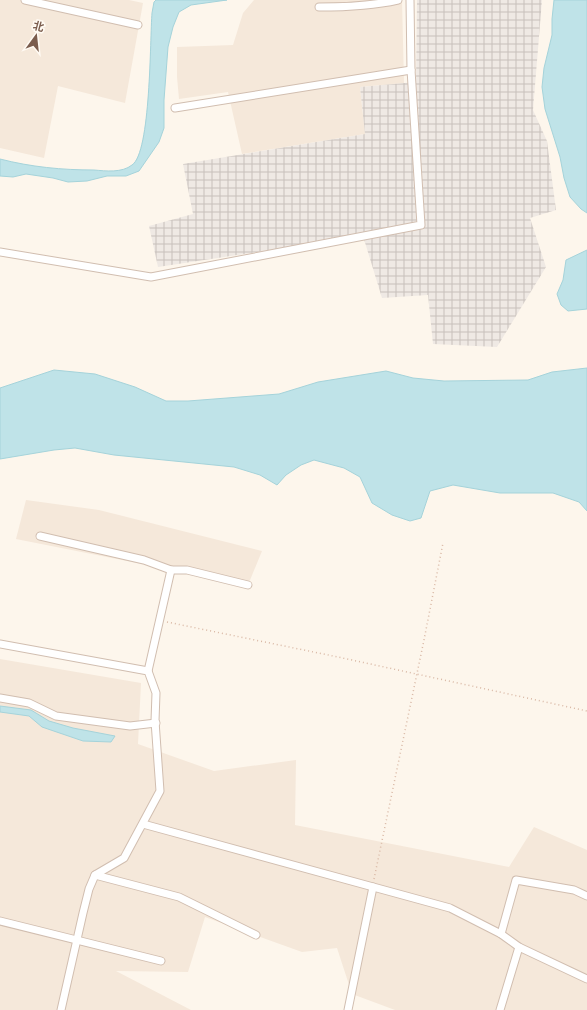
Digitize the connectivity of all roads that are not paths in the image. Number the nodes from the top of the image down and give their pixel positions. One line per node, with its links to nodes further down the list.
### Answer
1 (25, 0): 5 (street)
2 (398, 0): 4 (street)
3 (410, 0): 6 (street)
4 (319, 7)
5 (138, 25)
6 (411, 70): 7 (street); 8 (street)
7 (175, 108)
8 (0, 252)
9 (40, 536): 10 (street)
10 (171, 570): 11 (street); 13 (street)
11 (248, 585)
12 (0, 644): 13 (street)
13 (148, 671): 15 (street)
14 (0, 698): 15 (street)
15 (156, 724): 16 (street)
16 (142, 824): 17 (street); 18 (street)
17 (95, 875): 22 (street); 23 (street)
18 (373, 887): 21 (street); 28 (street)
19 (587, 896): 21 (street)
20 (0, 921): 23 (street)
21 (501, 934): 24 (street)
22 (256, 935)
23 (77, 939): 25 (street); 27 (street)
24 (519, 947): 26 (street); 29 (street)
25 (161, 961)
26 (587, 979)
27 (61, 1010)
28 (348, 1010)
29 (500, 1010)

